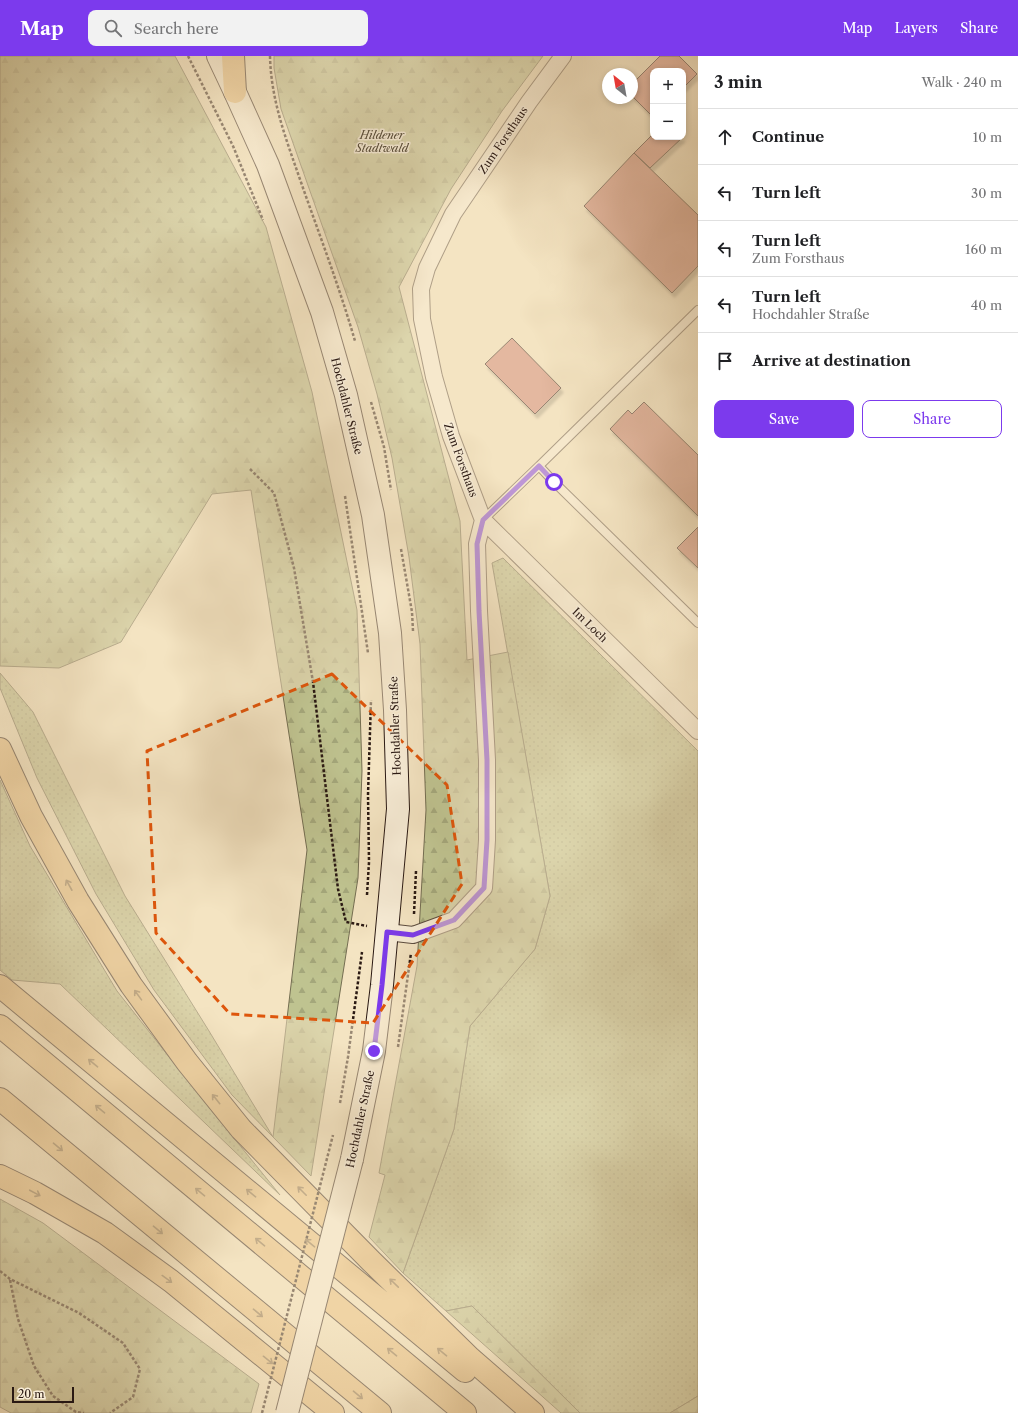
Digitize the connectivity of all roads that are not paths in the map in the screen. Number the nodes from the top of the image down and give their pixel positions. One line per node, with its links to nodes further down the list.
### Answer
1 (218, 56): 4 (main road, Hochdahler Straße)
2 (233, 56): 4 (highway)
3 (563, 56): 7 (street, Zum Forsthaus)
4 (235, 92): 11 (main road, Hochdahler Straße)
5 (698, 310): 6 (lane)
6 (539, 466): 7 (lane); 8 (lane)
7 (483, 520): 9 (street, Im Loch); 11 (street)
8 (698, 623)
9 (698, 731)
10 (0, 749): 21 (highway, one-way to 10)
11 (387, 932): 16 (main road, Hochdahler Straße, bridge)
12 (0, 986): 20 (highway, one-way to 12)
13 (0, 1026): 19 (highway, one-way to 13)
14 (0, 1099): 18 (highway, one-way to 18)
15 (0, 1176): 17 (highway, one-way to 17)
16 (287, 1413)
17 (333, 1413)
18 (380, 1413)
19 (465, 1413)
20 (515, 1413)
21 (533, 1413)

